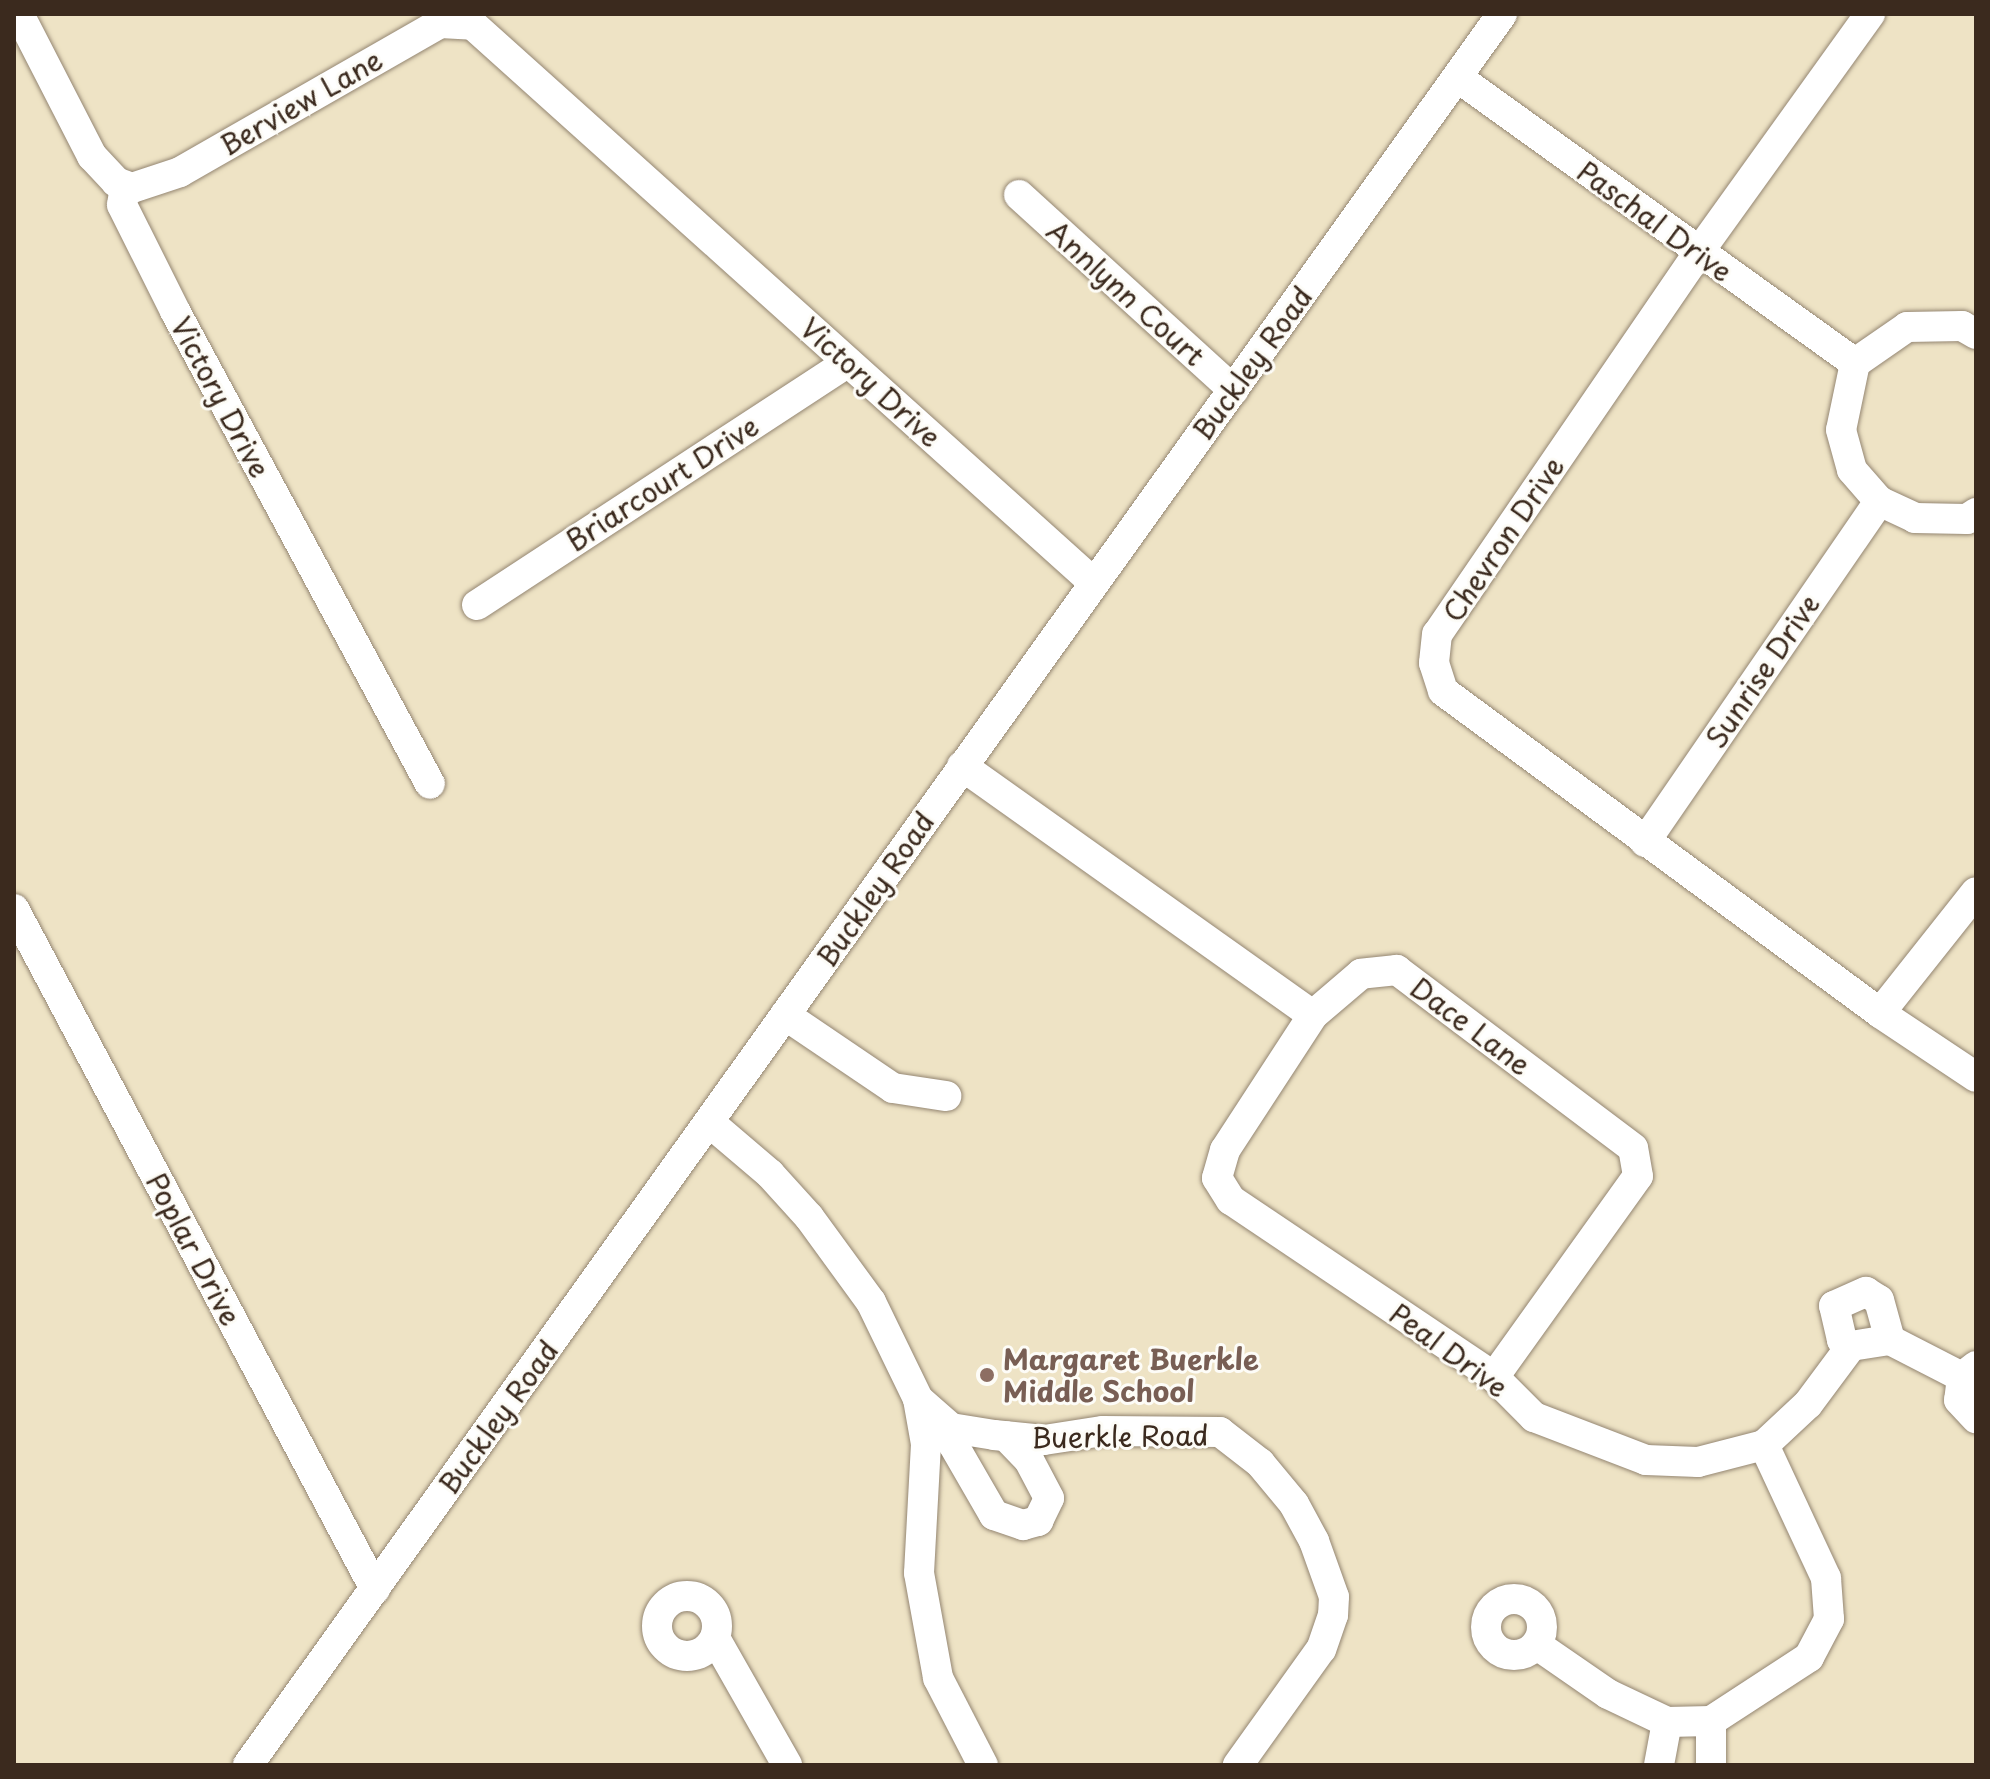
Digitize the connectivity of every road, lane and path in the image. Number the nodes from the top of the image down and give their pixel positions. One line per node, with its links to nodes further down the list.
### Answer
1 (19, 14): 6 (street)
2 (1502, 14): 5 (street, Buckley Road)
3 (1870, 14): 8 (street, Chevron Drive)
4 (470, 18): 6 (street, Berview Lane); 10 (street, Victory Drive)
5 (1457, 77): 8 (street, Paschal Drive); 12 (street, Buckley Road)
6 (125, 186): 18 (street, Victory Drive)
7 (1019, 195): 12 (street, Annlynn Court)
8 (1699, 252): 11 (street, Paschal Drive); 19 (street, Chevron Drive)
9 (1976, 334): 11 (street)
10 (848, 362): 15 (street, Victory Drive); 16 (street, Briarcourt Drive)
11 (1855, 363): 13 (street)
12 (1233, 390): 15 (street, Buckley Road)
13 (1879, 501): 14 (street); 19 (street, Sunrise Drive)
14 (1976, 513)
15 (1094, 583): 17 (street, Buckley Road)
16 (477, 605)
17 (962, 766): 23 (street, Buckley Road); 24 (street)
18 (430, 784)
19 (1645, 842): 22 (street, Chevron Drive)
20 (1976, 892): 22 (street)
21 (14, 909): 37 (street, Poplar Drive)
22 (1880, 1013): 25 (street, Chevron Drive)
23 (785, 1015): 26 (street); 27 (street, Buckley Road)
24 (1313, 1015): 31 (street, Peal Drive); 31 (street, Dace Lane)
25 (1976, 1077)
26 (946, 1096)
27 (709, 1122): 32 (street); 37 (street, Buckley Road)
28 (1890, 1340): 29 (street); 29 (street); 30 (street)
29 (1851, 1346): 36 (street, Peal Drive)
30 (1969, 1372): 33 (street)
31 (1494, 1377): 36 (street, Peal Drive)
32 (918, 1399): 34 (street); 44 (street)
33 (1976, 1418)
34 (951, 1428): 35 (street, Buerkle Road); 35 (street)
35 (1006, 1436): 45 (street, Buerkle Road)
36 (1764, 1445): 40 (street)
37 (375, 1589): 42 (street, Buckley Road)
38 (715, 1638): 43 (street)
39 (1537, 1645): 41 (street)
40 (1711, 1721): 41 (street); 47 (street)
41 (1667, 1722): 46 (street)
42 (248, 1765)
43 (787, 1765)
44 (983, 1765)
45 (1238, 1765)
46 (1659, 1765)
47 (1711, 1765)

